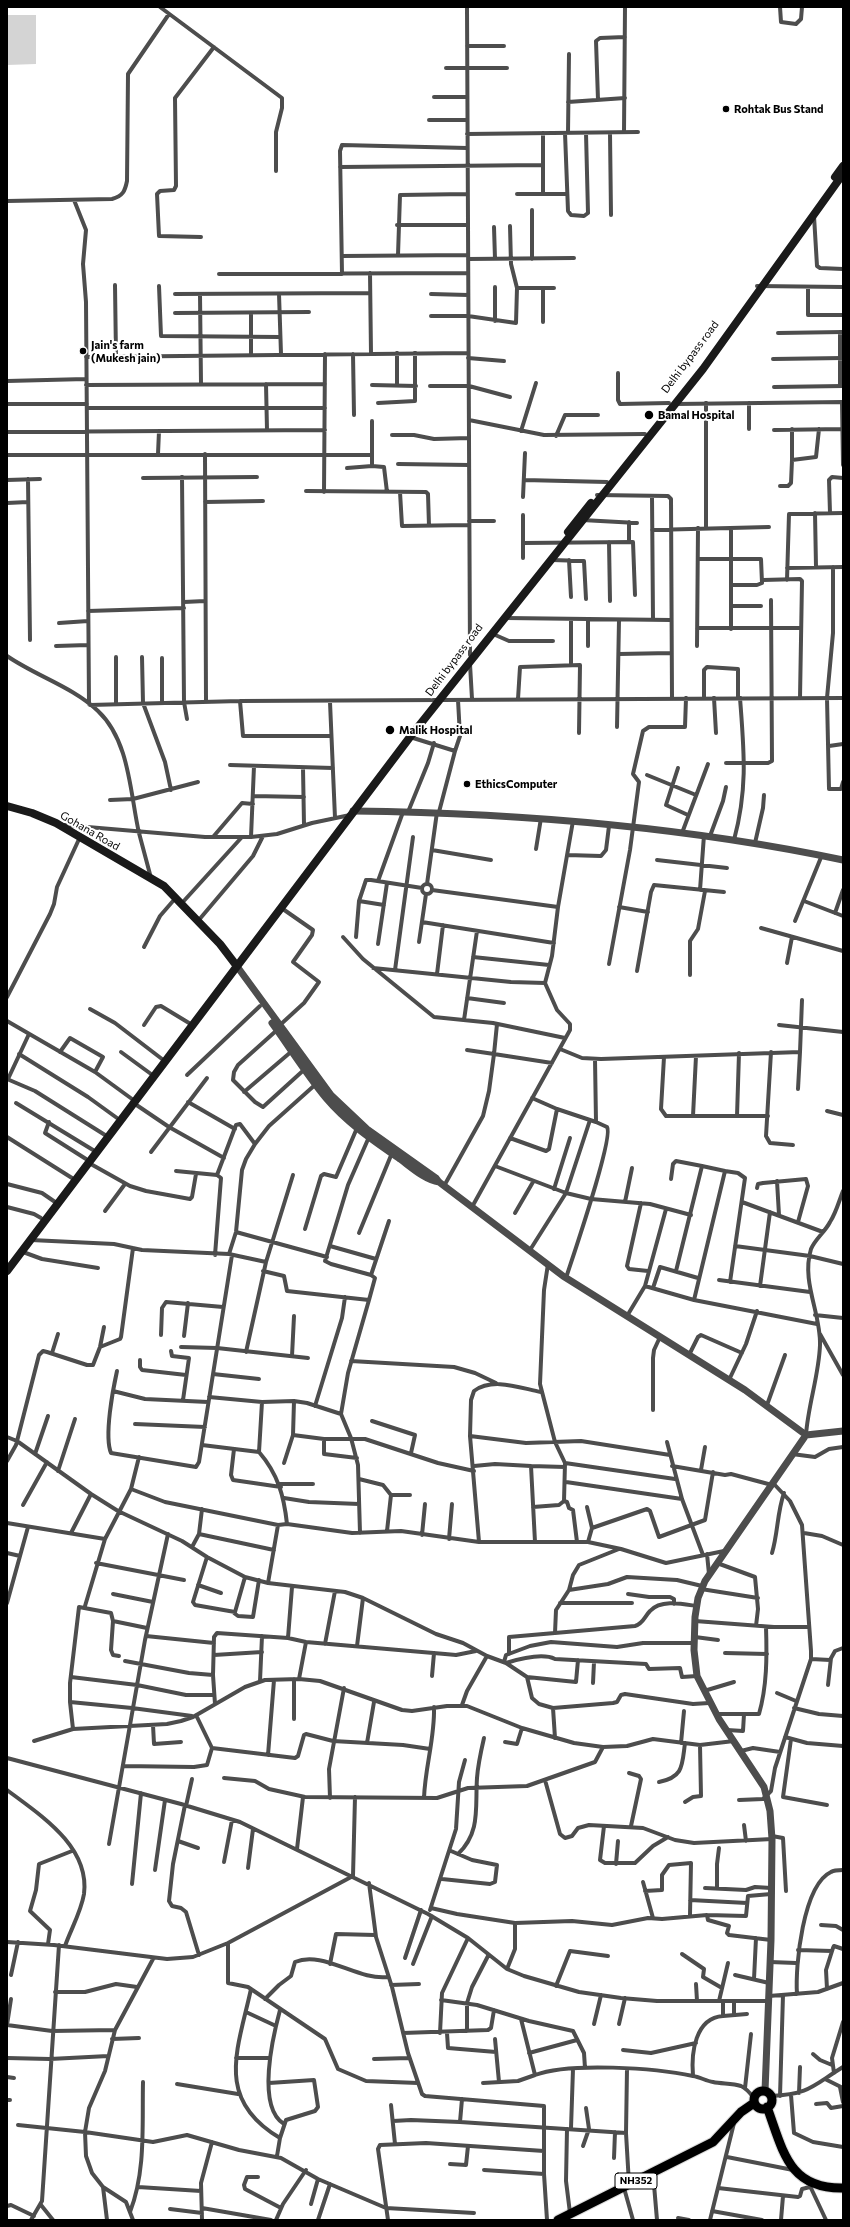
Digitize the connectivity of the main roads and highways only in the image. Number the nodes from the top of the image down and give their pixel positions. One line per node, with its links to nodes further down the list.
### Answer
1 (843, 166): 3 (main road, Delhi bypass road)
2 (843, 174): 3 (main road, Delhi bypass road)
3 (760, 286): 4 (main road, Delhi bypass road)
4 (563, 542): 5 (main road, Delhi bypass road); 5 (main road, Delhi bypass road)
5 (470, 659): 8 (main road, Delhi bypass road)
6 (7, 806): 7 (main road, Gohana Road)
7 (155, 882): 8 (main road); 8 (main road)
8 (234, 968): 9 (main road); 9 (main road)
9 (133, 1101): 10 (main road); 10 (main road)
10 (88, 1161): 11 (main road); 11 (main road)
11 (56, 1203): 12 (main road); 12 (main road)
12 (32, 1235): 13 (main road); 14 (main road)
13 (7, 1263)
14 (7, 1271)
15 (754, 2101): 16 (highway); 16 (highway, NH352); 18 (highway, NH352)
16 (767, 2107): 17 (highway)
17 (843, 2188)
18 (558, 2220)

